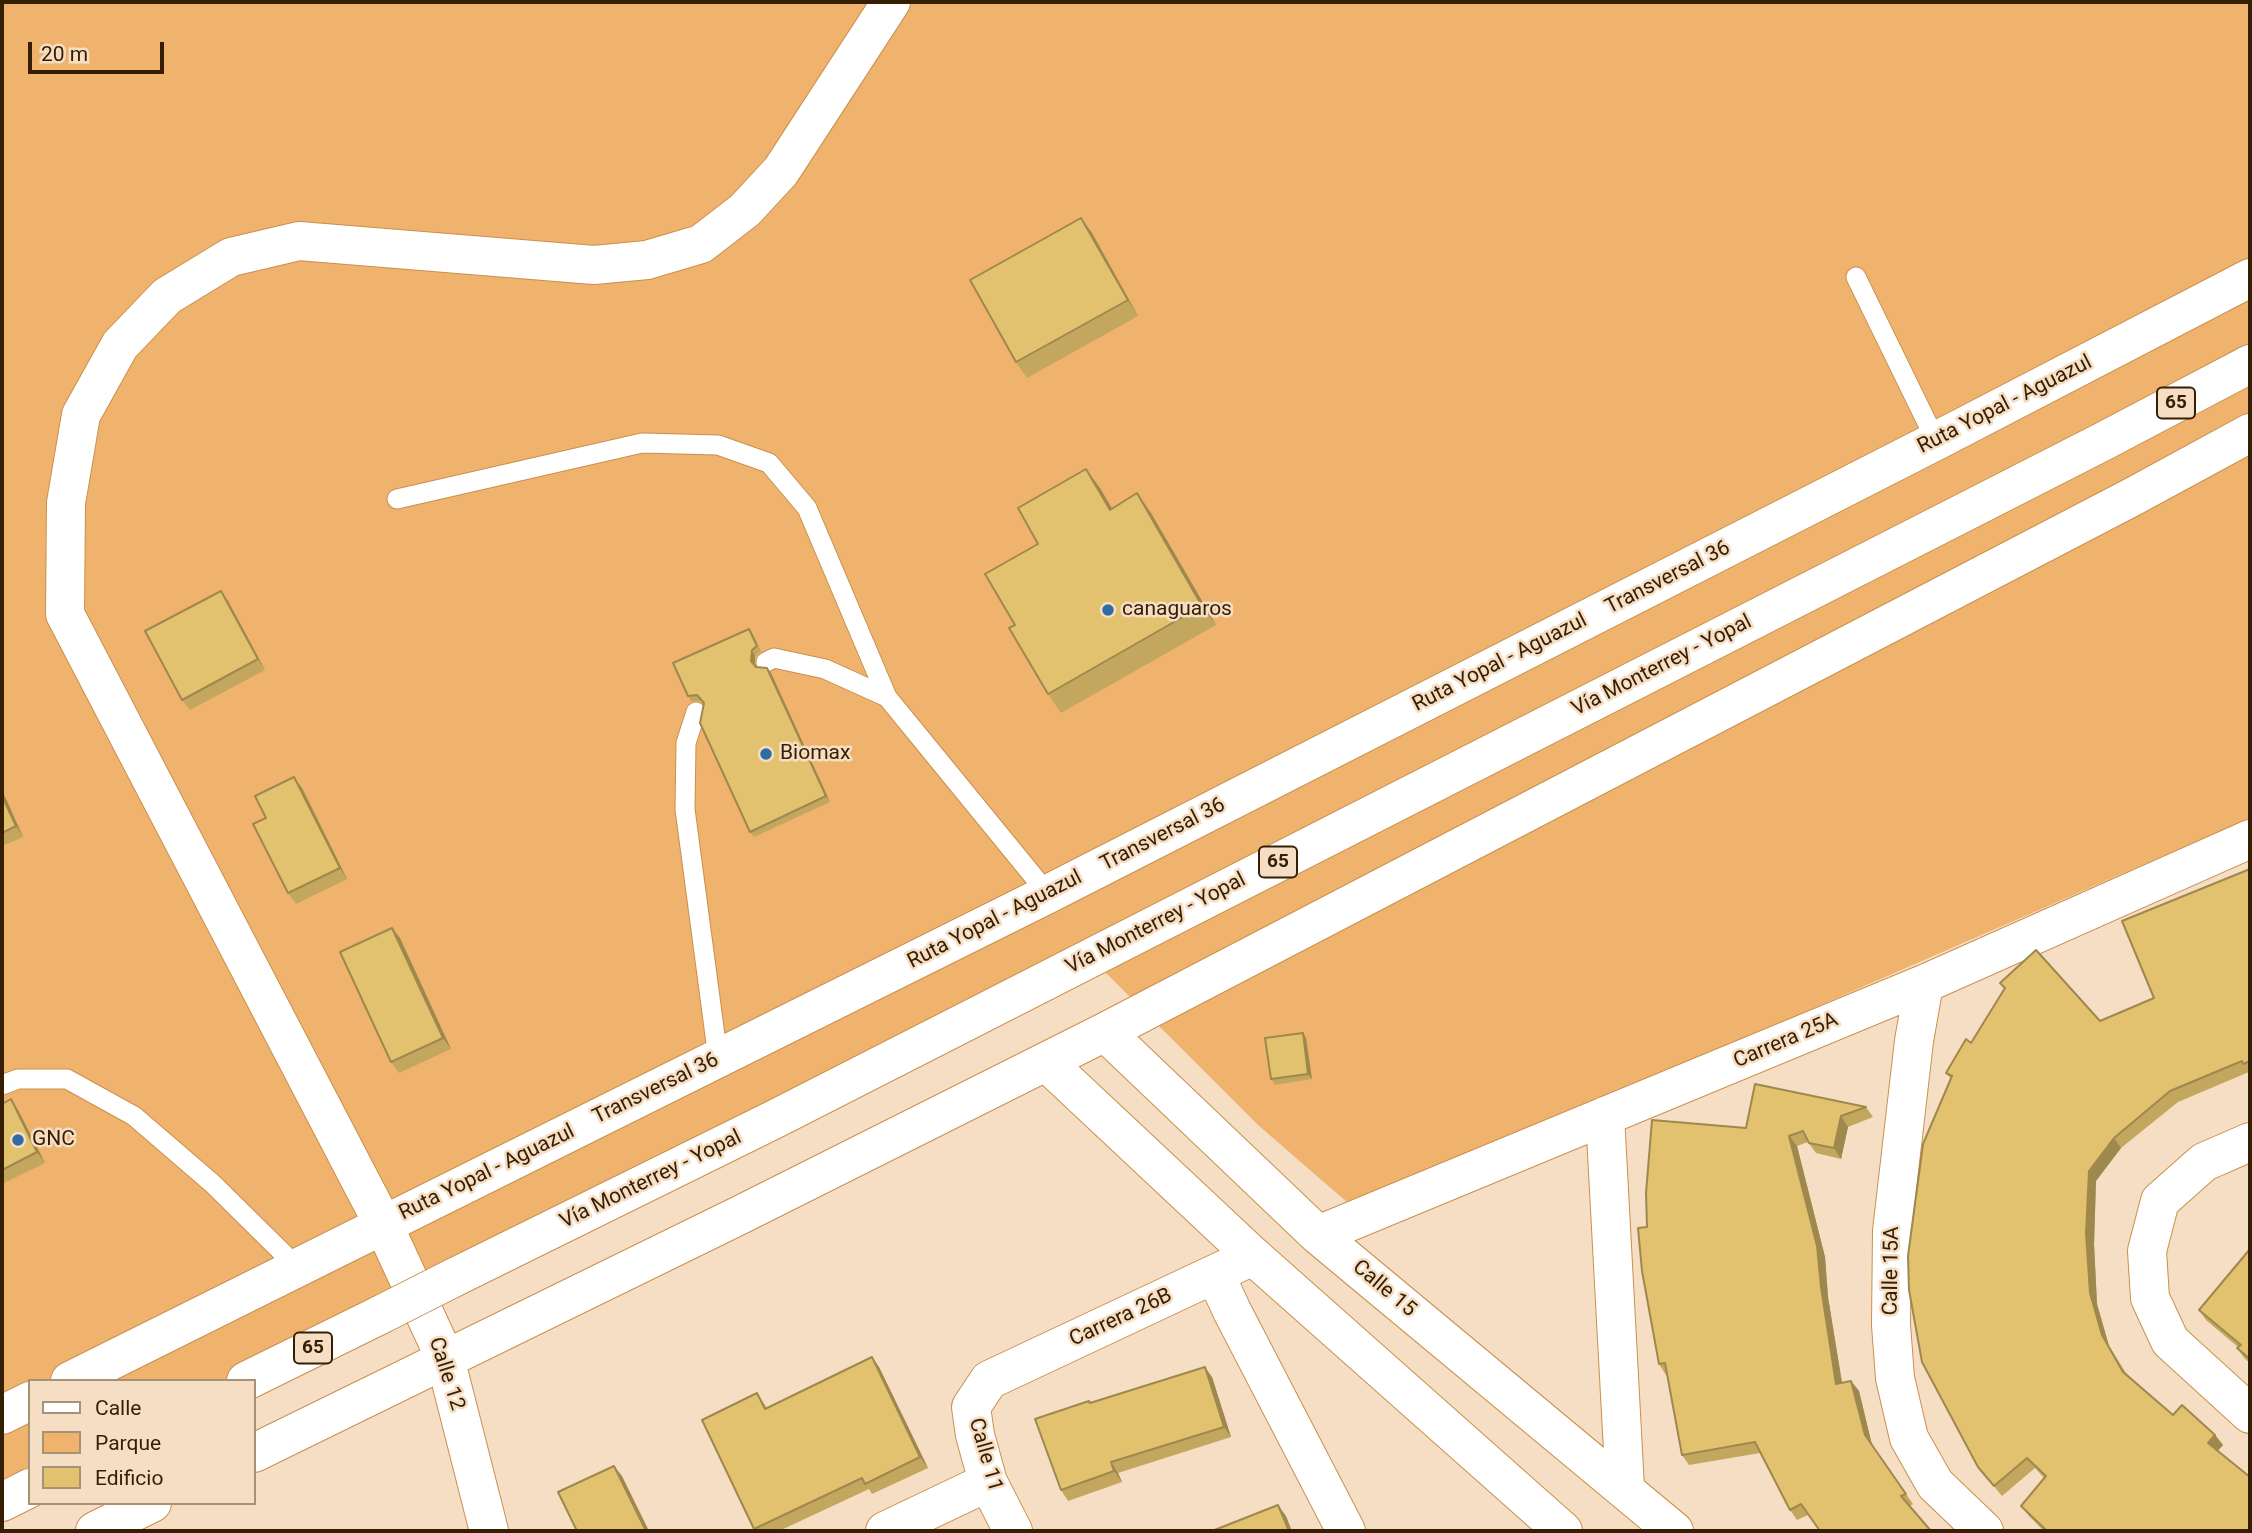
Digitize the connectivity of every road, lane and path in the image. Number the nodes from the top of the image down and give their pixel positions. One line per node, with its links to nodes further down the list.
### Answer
1 (891, 2): 20 (main road, Calle 12)
2 (1856, 277): 6 (lane)
3 (2250, 278): 6 (lane, Ruta Yopal - Aguazul)
4 (2250, 364): 28 (main road, Vía Monterrey - Yopal / 65, bridge)
5 (2250, 433): 14 (main road)
6 (1936, 441): 12 (lane, Ruta Yopal - Aguazul)
7 (397, 499): 9 (lane)
8 (766, 662): 9 (lane)
9 (887, 698): 12 (lane)
10 (696, 712): 15 (lane)
11 (2250, 839): 13 (main road, Carrera 25A)
12 (1048, 894): 15 (lane, Ruta Yopal - Aguazul)
13 (1924, 984): 18 (main road, Carrera 25A); 46 (main road, Calle 15A)
14 (1105, 1032): 16 (main road); 21 (main road, Calle 15)
15 (718, 1058): 20 (lane, Ruta Yopal - Aguazul)
16 (1046, 1062): 22 (main road); 25 (main road)
17 (2, 1085): 23 (lane)
18 (1605, 1116): 21 (main road, Carrera 25A); 35 (main road)
19 (2250, 1142): 31 (main road)
20 (383, 1224): 23 (main road); 25 (main road, Calle 12); 26 (lane, Ruta Yopal - Aguazul)
21 (1318, 1235): 35 (main road, Calle 15)
22 (1253, 1256): 24 (main road, Carrera 26B); 44 (main road)
23 (297, 1267): 27 (main road)
24 (1215, 1274): 29 (main road, Carrera 26B); 43 (main road)
25 (445, 1358): 33 (main road); 40 (main road, Calle 12)
26 (75, 1379)
27 (75, 1379)
28 (250, 1379)
29 (989, 1380): 34 (main road, Calle 11)
30 (28, 1402): 32 (main road)
31 (2250, 1414)
32 (2, 1415)
33 (256, 1452)
34 (988, 1482): 41 (main road); 42 (main road, Calle 11)
35 (1625, 1488): 45 (main road, Calle 15)
36 (28, 1489): 37 (main road)
37 (2, 1502)
38 (148, 1505): 39 (main road)
39 (95, 1531)
40 (489, 1531)
41 (885, 1531)
42 (1013, 1531)
43 (1346, 1531)
44 (1563, 1531)
45 (1674, 1531)
46 (1984, 1531)

